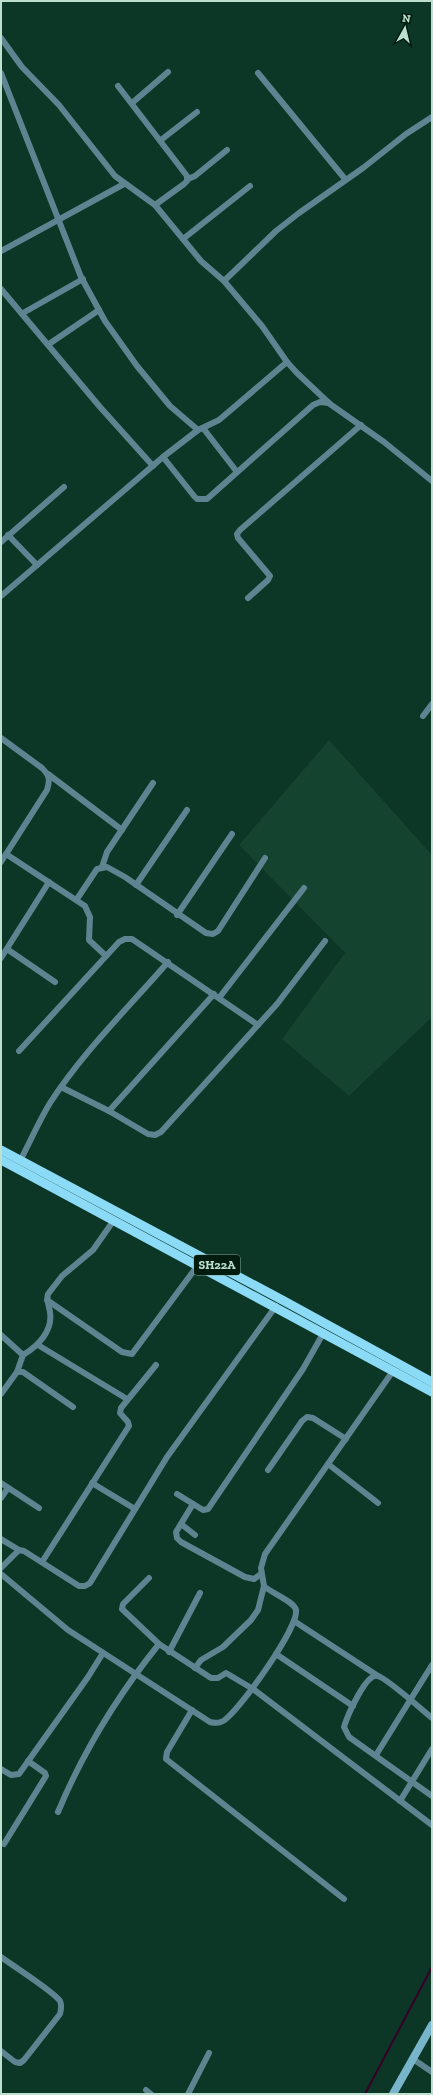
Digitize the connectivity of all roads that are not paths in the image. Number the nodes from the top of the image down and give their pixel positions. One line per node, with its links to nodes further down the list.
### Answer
1 (1, 38): 13 (street)
2 (168, 72): 6 (street)
3 (1, 73): 16 (street)
4 (258, 73): 12 (street)
5 (118, 86): 6 (street)
6 (132, 103): 9 (street)
7 (197, 112): 9 (street)
8 (432, 118): 12 (street)
9 (161, 140): 11 (street)
10 (227, 150): 11 (street)
11 (188, 179): 15 (street)
12 (345, 180): 20 (street)
13 (124, 184): 15 (street); 16 (street)
14 (250, 186): 17 (street)
15 (155, 205): 17 (street)
16 (57, 219): 18 (street); 19 (street)
17 (183, 239): 20 (street)
18 (1, 251)
19 (82, 279): 22 (street); 23 (street)
20 (224, 281): 25 (street)
21 (1, 289): 23 (street)
22 (99, 310): 24 (street); 28 (street)
23 (23, 313): 24 (street)
24 (49, 344): 30 (street)
25 (287, 362): 26 (street); 28 (street)
26 (329, 403): 27 (street); 31 (street)
27 (361, 426): 32 (street); 38 (street)
28 (201, 429): 29 (street); 31 (street)
29 (162, 457): 30 (street); 31 (street)
30 (153, 466): 36 (street)
31 (237, 472)
32 (432, 481)
33 (64, 487): 34 (street)
34 (8, 535): 35 (street); 36 (street)
35 (1, 542)
36 (36, 564): 37 (street)
37 (1, 596)
38 (248, 598)
39 (432, 704): 40 (street)
40 (423, 716)
41 (1, 738): 42 (street)
42 (48, 774): 45 (street); 47 (street)
43 (154, 783): 45 (street)
44 (187, 810): 52 (street)
45 (122, 830): 50 (street)
46 (232, 834): 55 (street)
47 (6, 854): 49 (street); 51 (street)
48 (265, 858): 55 (street)
49 (1, 862)
50 (102, 867): 52 (street); 54 (street)
51 (49, 882): 54 (street); 57 (street)
52 (136, 885): 55 (street)
53 (304, 888): 62 (street)
54 (76, 899): 58 (street)
55 (177, 915)
56 (325, 941): 63 (street)
57 (7, 949): 59 (street); 61 (street)
58 (106, 956): 60 (street); 64 (street)
59 (1, 958)
60 (168, 962): 62 (street); 65 (street)
61 (55, 982)
62 (216, 996): 63 (street); 66 (street)
63 (258, 1025): 66 (street)
64 (19, 1051)
65 (62, 1087): 66 (street); 69 (street)
66 (109, 1111)
67 (1, 1150): 69 (main road, SH22A)
68 (1, 1160): 70 (main road, SH22A)
69 (20, 1161): 81 (main road, SH22A)
70 (114, 1220): 71 (main road, SH22A); 72 (street)
71 (198, 1264): 72 (street); 73 (main road, SH22A)
72 (47, 1300): 76 (street)
73 (276, 1306): 74 (main road, SH22A); 97 (street)
74 (324, 1332): 79 (main road, SH22A); 95 (street)
75 (1, 1335): 77 (street)
76 (38, 1345): 77 (street); 84 (street)
77 (23, 1355): 80 (street)
78 (156, 1365): 84 (street)
79 (393, 1371): 82 (main road, SH22A); 86 (street)
80 (17, 1372): 83 (street); 85 (street)
81 (432, 1382)
82 (432, 1391)
83 (1, 1394)
84 (127, 1399): 89 (street)
85 (73, 1407)
86 (346, 1439): 87 (street); 88 (street)
87 (328, 1464): 94 (street); 105 (street)
88 (268, 1470)
89 (92, 1482): 97 (street); 102 (street)
90 (1, 1483): 91 (street)
91 (8, 1488): 93 (street); 96 (street)
92 (177, 1494): 95 (street)
93 (1, 1498)
94 (378, 1503)
95 (193, 1504): 98 (street)
96 (39, 1508)
97 (135, 1509): 102 (street)
98 (181, 1524): 99 (street); 105 (street)
99 (195, 1535)
100 (1, 1538): 101 (street)
101 (19, 1550): 102 (street); 103 (street)
102 (42, 1562)
103 (1, 1568)
104 (1, 1574): 112 (street)
105 (261, 1574): 107 (street)
106 (149, 1578): 110 (street)
107 (264, 1586): 109 (street); 115 (street)
108 (200, 1593): 111 (street)
109 (294, 1621): 113 (street); 117 (street)
110 (159, 1644): 111 (street); 116 (street)
111 (170, 1652): 115 (street)
112 (103, 1653): 116 (street); 125 (street)
113 (276, 1654): 118 (street); 120 (street)
114 (432, 1664): 119 (street)
115 (195, 1668): 118 (street)
116 (135, 1674): 121 (street); 130 (street)
117 (378, 1676): 119 (street); 120 (street)
118 (253, 1689): 121 (street); 129 (street)
119 (409, 1700): 122 (street); 124 (street)
120 (353, 1706): 124 (street)
121 (192, 1710): 133 (street)
122 (432, 1718)
123 (432, 1749): 127 (street)
124 (376, 1755): 127 (street)
125 (28, 1761): 126 (street); 132 (street)
126 (1, 1769)
127 (412, 1781): 128 (street); 129 (street)
128 (432, 1796)
129 (400, 1801): 131 (street)
130 (58, 1812)
131 (432, 1825)
132 (4, 1844)
133 (344, 1899)
134 (1, 1957): 136 (street)
135 (432, 2024): 138 (main road)
136 (1, 2051)
137 (209, 2053): 140 (street)
138 (413, 2059): 139 (street); 141 (main road)
139 (432, 2072)
140 (188, 2094)
141 (393, 2094)

